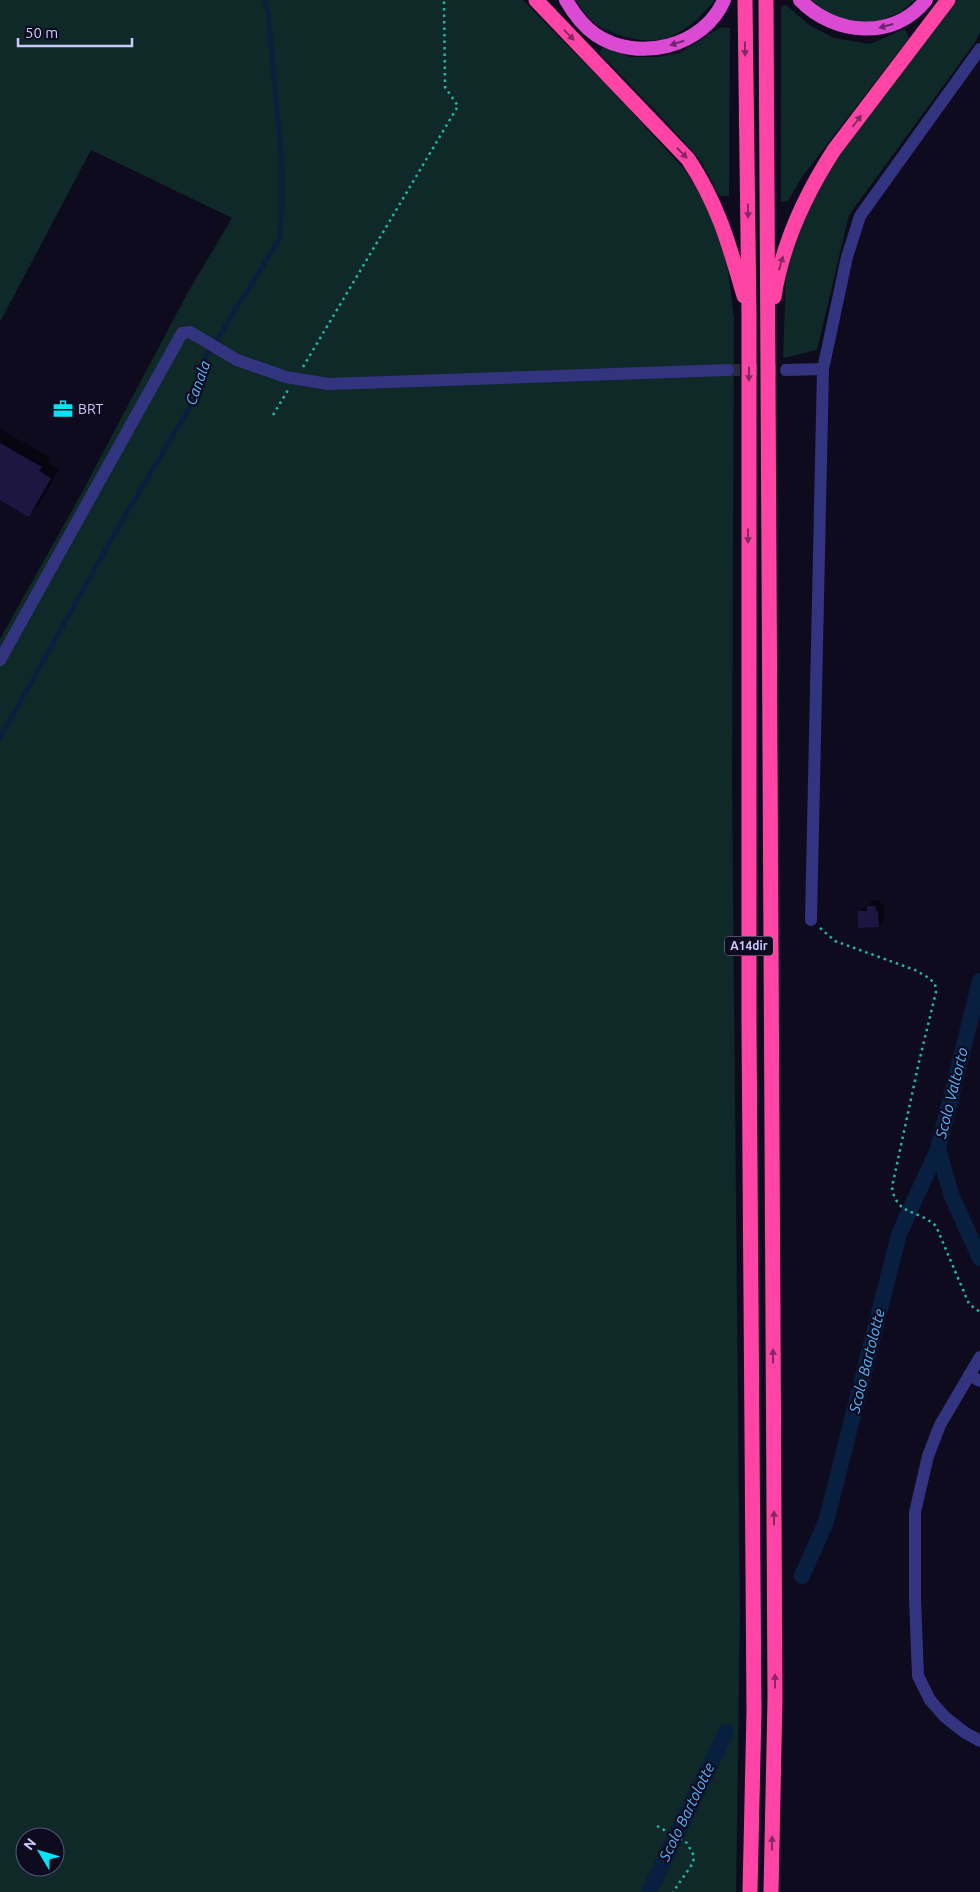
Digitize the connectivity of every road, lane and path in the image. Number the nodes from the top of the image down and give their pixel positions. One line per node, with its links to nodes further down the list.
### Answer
1 (444, 0): 16 (path)
2 (536, 0): 11 (highway, one-way to 11)
3 (566, 0): 4 (highway, one-way to 3)
4 (724, 0)
5 (745, 0): 11 (highway, A14dir, one-way to 11)
6 (766, 0): 12 (highway, A14dir)
7 (800, 0): 8 (highway, one-way to 7)
8 (926, 0)
9 (948, 0): 12 (highway, one-way to 9)
10 (980, 49): 13 (street)
11 (749, 316): 26 (highway, A14dir, one-way to 26)
12 (768, 346): 27 (highway, A14dir, one-way to 12)
13 (823, 369): 15 (street); 19 (street)
14 (728, 370): 16 (street)
15 (786, 370)
16 (296, 379): 17 (path); 18 (street)
17 (273, 414)
18 (0, 660)
19 (811, 920): 20 (path)
20 (980, 1312)
21 (980, 1357): 22 (street)
22 (975, 1378): 23 (street)
23 (980, 1741)
24 (657, 1826): 25 (path)
25 (673, 1892)
26 (750, 1892)
27 (771, 1892)

